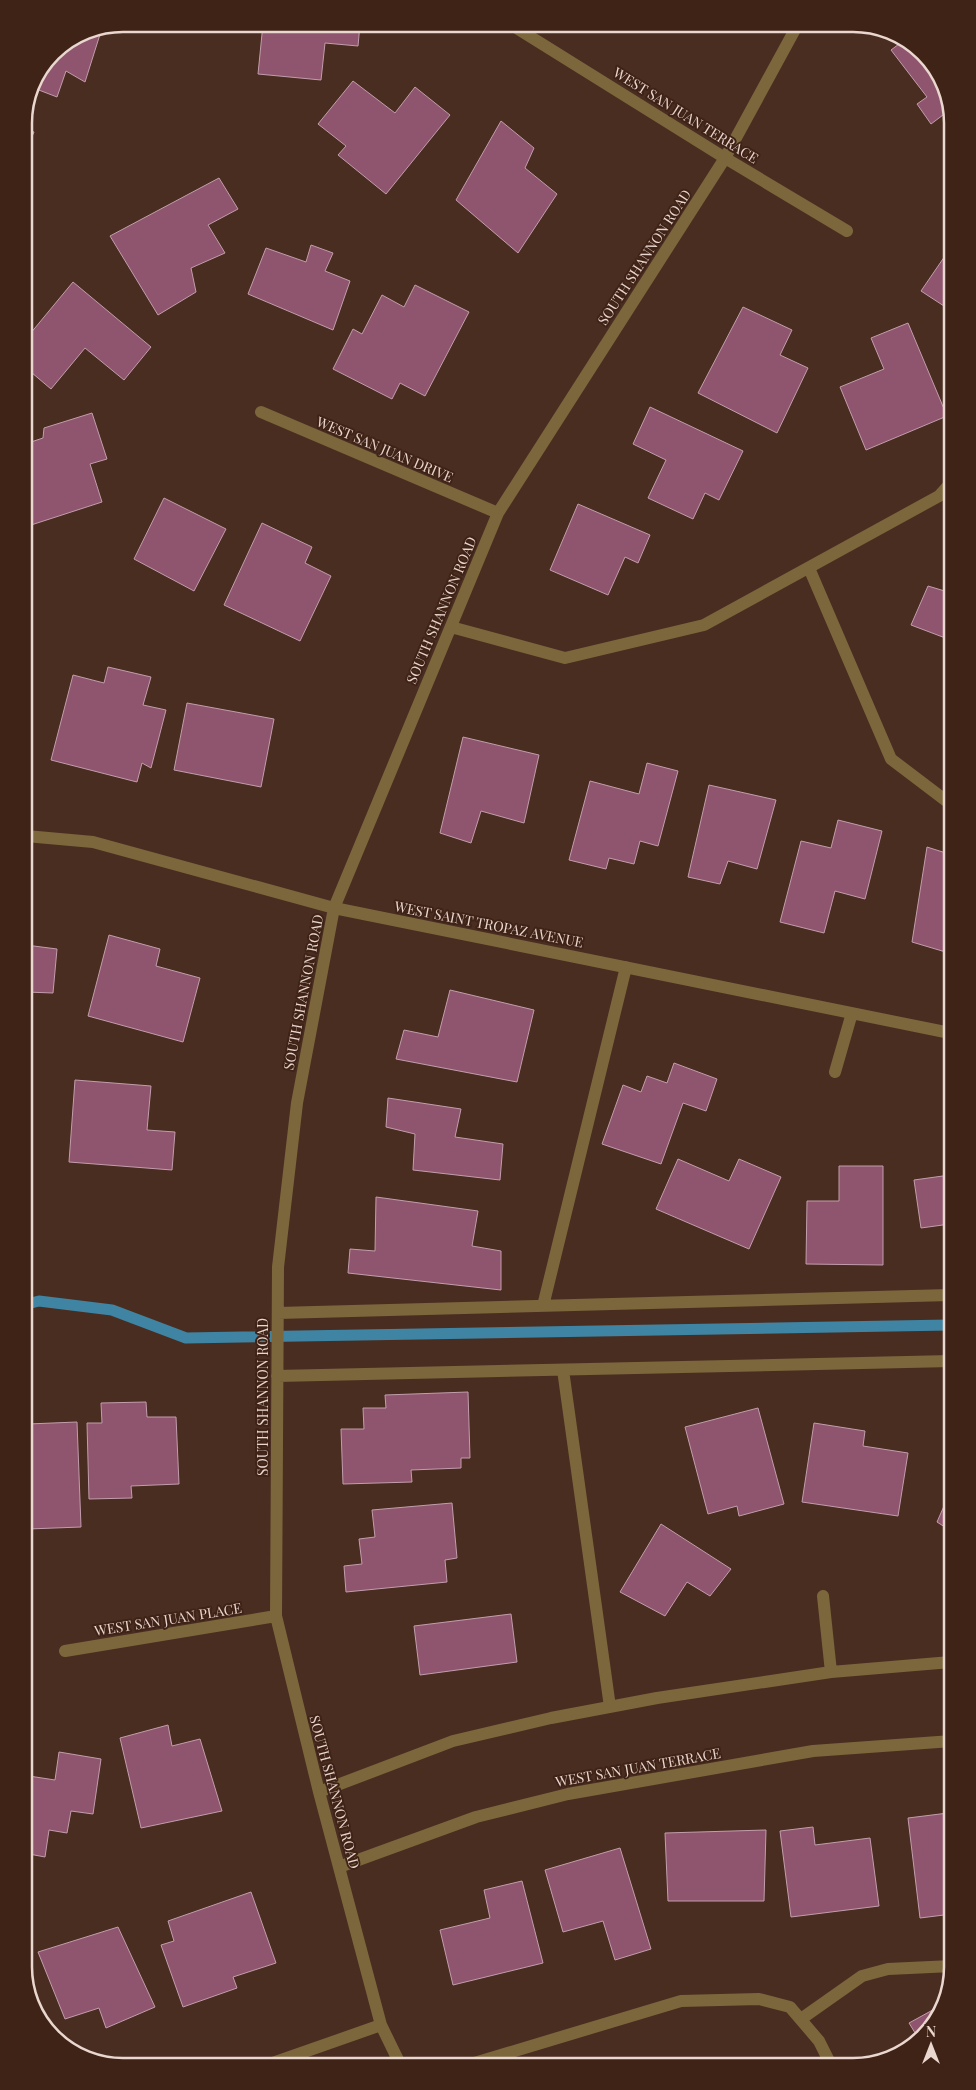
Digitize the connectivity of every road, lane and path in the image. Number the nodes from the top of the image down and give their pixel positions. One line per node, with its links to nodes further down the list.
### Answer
1 (524, 33): 3 (street, WEST SAN JUAN TERRACE)
2 (793, 33): 3 (street, SOUTH SHANNON ROAD)
3 (725, 158): 4 (street, WEST SAN JUAN TERRACE); 7 (street, SOUTH SHANNON ROAD)
4 (847, 231)
5 (261, 412): 7 (street, WEST SAN JUAN DRIVE)
6 (944, 490): 8 (street)
7 (498, 513): 9 (street, SOUTH SHANNON ROAD)
8 (809, 568): 9 (street); 10 (street)
9 (450, 627): 12 (street, SOUTH SHANNON ROAD)
10 (944, 799)
11 (33, 837): 12 (street, WEST SAINT TROPAZ AVENUE)
12 (334, 908): 13 (street, WEST SAINT TROPAZ AVENUE); 19 (street, SOUTH SHANNON ROAD)
13 (626, 967): 14 (street, WEST SAINT TROPAZ AVENUE); 18 (street)
14 (852, 1014): 15 (street, WEST SAINT TROPAZ AVENUE); 16 (street)
15 (944, 1032)
16 (835, 1072)
17 (944, 1295): 18 (street)
18 (543, 1306): 19 (street)
19 (278, 1313): 22 (street, SOUTH SHANNON ROAD)
20 (944, 1362): 21 (street)
21 (563, 1370): 22 (street); 28 (street)
22 (277, 1376): 24 (street, SOUTH SHANNON ROAD)
23 (823, 1596): 27 (street)
24 (276, 1616): 25 (street, WEST SAN JUAN PLACE); 30 (street, SOUTH SHANNON ROAD)
25 (65, 1651)
26 (944, 1663): 27 (street)
27 (831, 1672): 28 (street)
28 (610, 1707): 30 (street)
29 (944, 1742): 31 (street, WEST SAN JUAN TERRACE)
30 (319, 1792): 31 (street, SOUTH SHANNON ROAD)
31 (339, 1867): 34 (street, SOUTH SHANNON ROAD)
32 (944, 1966): 33 (street)
33 (801, 2019): 37 (street); 38 (street)
34 (381, 2025): 35 (street); 36 (street, SOUTH SHANNON ROAD)
35 (290, 2057)
36 (397, 2057)
37 (493, 2058)
38 (827, 2058)

